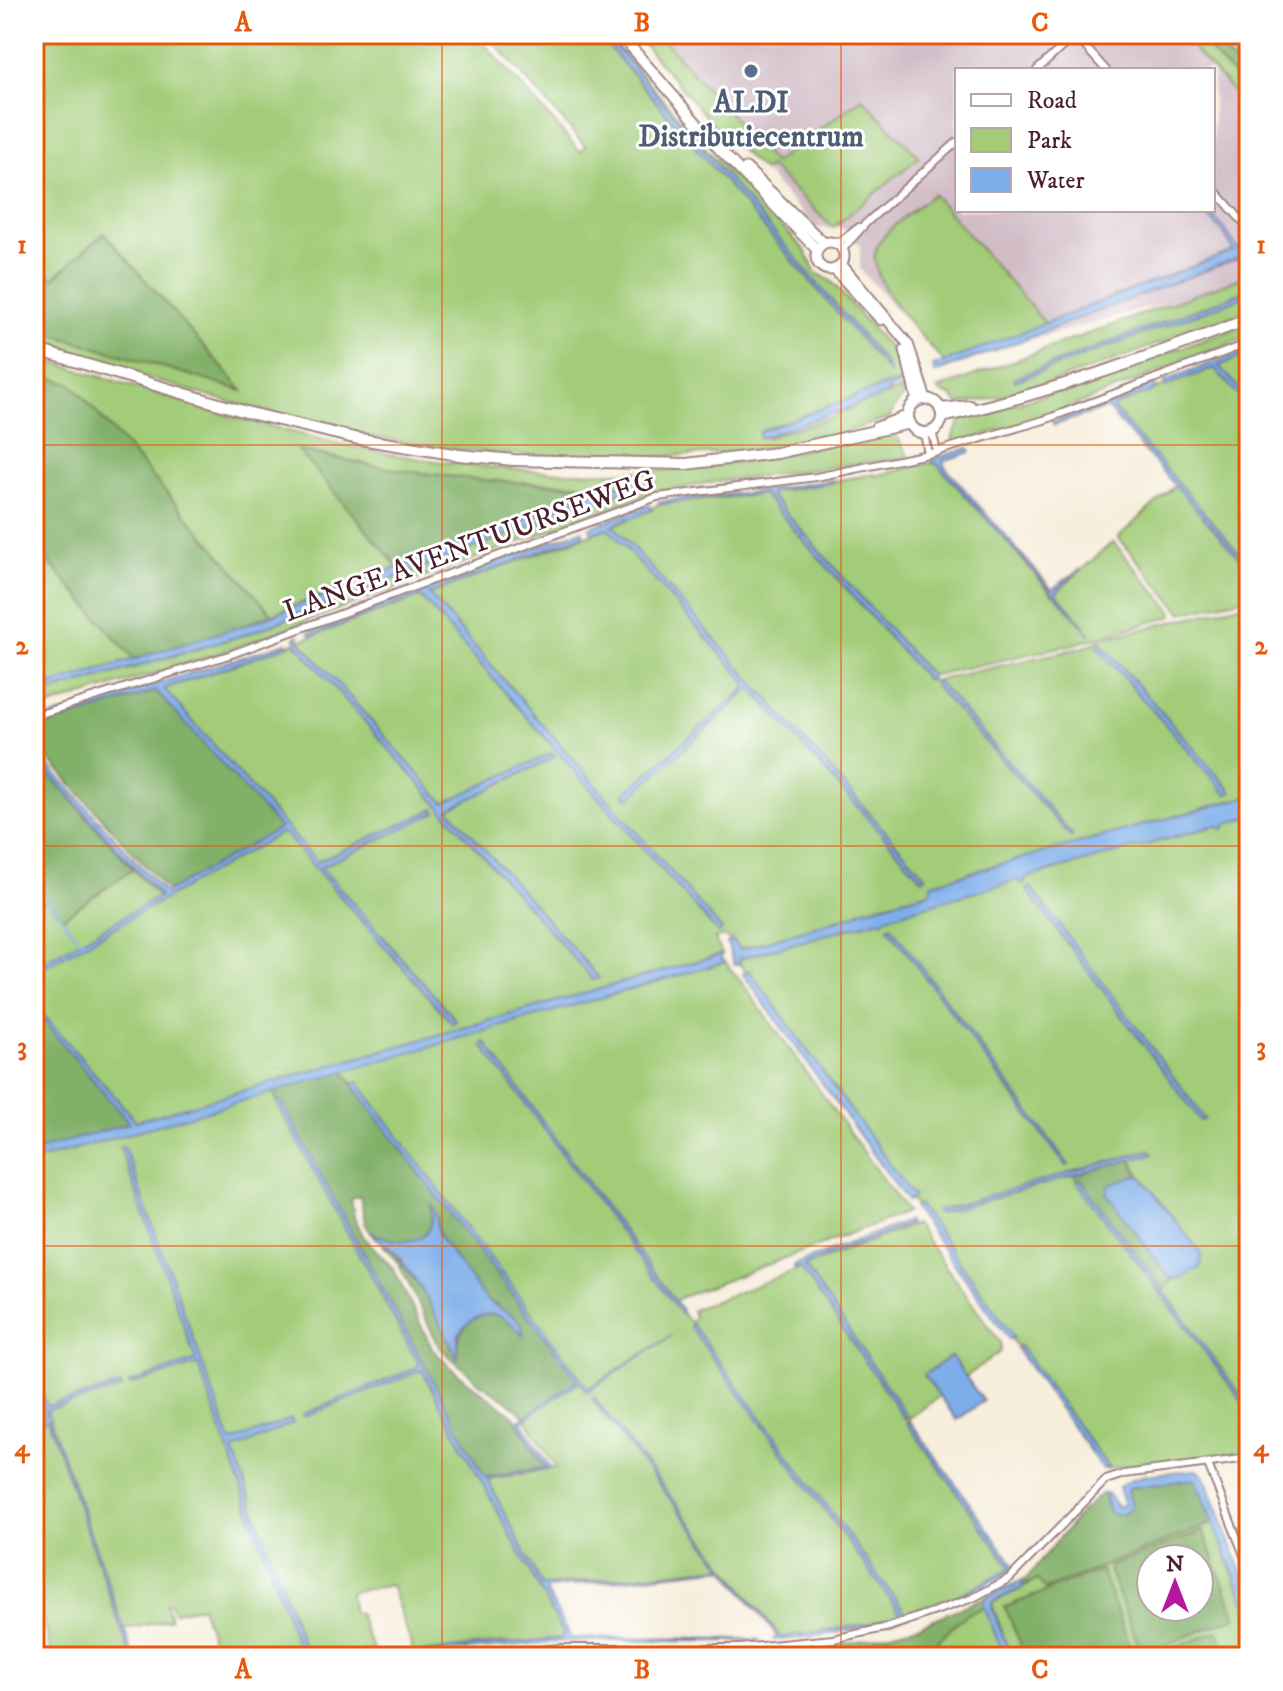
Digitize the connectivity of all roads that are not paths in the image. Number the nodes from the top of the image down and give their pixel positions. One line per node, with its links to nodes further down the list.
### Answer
1 (620, 34): 9 (street)
2 (628, 34): 9 (street)
3 (1074, 35): 4 (street); 5 (street)
4 (1039, 68)
5 (1104, 68)
6 (955, 144): 10 (street)
7 (1215, 190): 8 (street)
8 (1249, 229)
9 (820, 247): 10 (street); 11 (street)
10 (840, 247): 11 (street)
11 (838, 266): 15 (street)
12 (1249, 319): 16 (main road)
13 (1249, 343): 19 (street, LANGE AVENTUURSEWEG)
14 (34, 349): 17 (main road)
15 (921, 400): 16 (main road); 17 (main road)
16 (941, 413): 18 (main road)
17 (909, 420): 18 (main road)
18 (928, 432): 19 (street); 20 (street)
19 (937, 452): 20 (street, LANGE AVENTUURSEWEG)
20 (928, 454): 21 (street, LANGE AVENTUURSEWEG)
21 (34, 716)
22 (1249, 1458): 23 (street)
23 (1208, 1464): 24 (street); 25 (street)
24 (1249, 1568)
25 (468, 1657)

